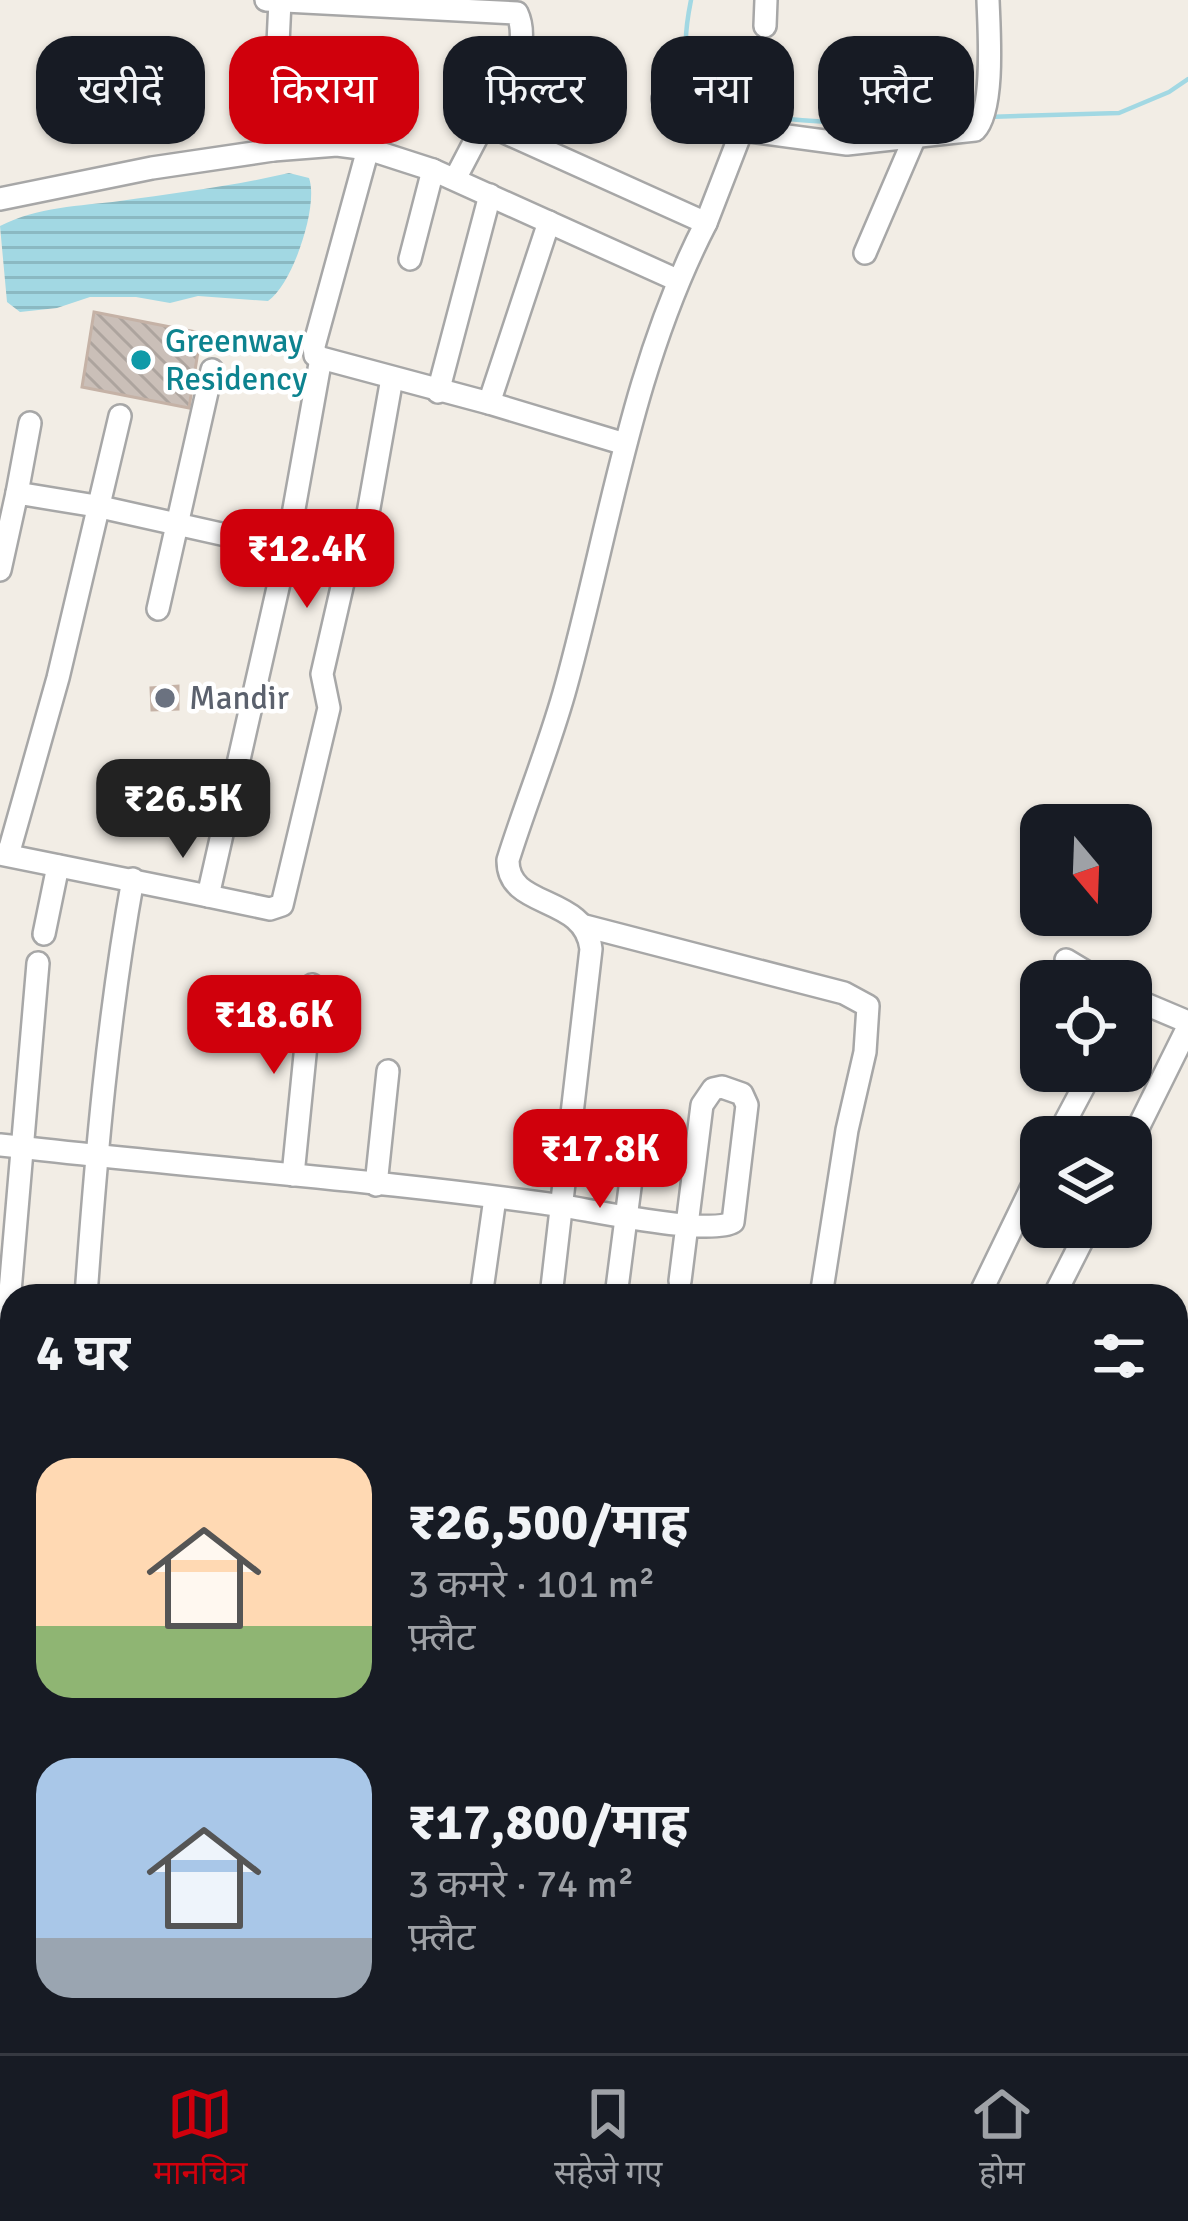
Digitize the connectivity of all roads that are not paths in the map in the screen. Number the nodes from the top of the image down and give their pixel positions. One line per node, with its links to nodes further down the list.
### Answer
1 (266, 0): 4 (street)
2 (766, 0): 5 (street)
3 (988, 0): 7 (street)
4 (280, 1): 6 (street); 12 (street)
5 (765, 26)
6 (520, 36)
7 (974, 128)
8 (473, 144): 15 (street)
9 (525, 144): 19 (street)
10 (737, 144): 19 (street)
11 (912, 144): 20 (street)
12 (273, 149): 13 (street); 17 (street)
13 (368, 149): 14 (street); 23 (street)
14 (433, 170): 15 (street); 21 (street)
15 (455, 179): 16 (street)
16 (490, 195): 18 (street); 26 (street)
17 (0, 199)
18 (549, 222): 22 (street); 27 (street)
19 (706, 223): 22 (street)
20 (865, 253)
21 (410, 259)
22 (676, 280): 30 (street)
23 (321, 358): 25 (street); 34 (street)
24 (212, 370): 33 (street)
25 (392, 378): 26 (street); 35 (street)
26 (439, 392): 27 (street)
27 (489, 403): 30 (street)
28 (120, 416): 32 (street)
29 (30, 423): 31 (street)
30 (625, 444): 42 (street)
31 (16, 493): 32 (street); 36 (street)
32 (96, 506): 33 (street); 38 (street)
33 (176, 523): 34 (street); 37 (street)
34 (286, 548): 35 (street); 41 (street)
35 (348, 561): 41 (street)
36 (0, 570)
37 (158, 609)
38 (4, 854): 39 (street)
39 (58, 866): 40 (street); 43 (street)
40 (133, 879): 41 (street); 52 (street)
41 (208, 896)
42 (585, 926): 56 (street); 67 (street)
43 (44, 934)
44 (38, 963): 51 (street)
45 (312, 985): 53 (street)
46 (1152, 1008): 47 (street)
47 (1188, 1025): 49 (street)
48 (388, 1071): 54 (street)
49 (1144, 1116)
50 (638, 1132): 58 (street)
51 (11, 1146): 52 (street); 62 (street)
52 (96, 1155): 53 (street); 63 (street)
53 (293, 1175): 54 (street)
54 (376, 1186): 55 (street)
55 (495, 1198): 56 (street); 64 (street)
56 (560, 1205): 58 (street); 65 (street)
57 (1020, 1211): 68 (street)
58 (628, 1217): 59 (street); 66 (street)
59 (688, 1224): 59 (street); 61 (street)
60 (1078, 1248): 69 (street)
61 (680, 1281)
62 (7, 1284)
63 (87, 1284)
64 (483, 1284)
65 (551, 1284)
66 (618, 1284)
67 (823, 1284)
68 (985, 1284)
69 (1060, 1284)

